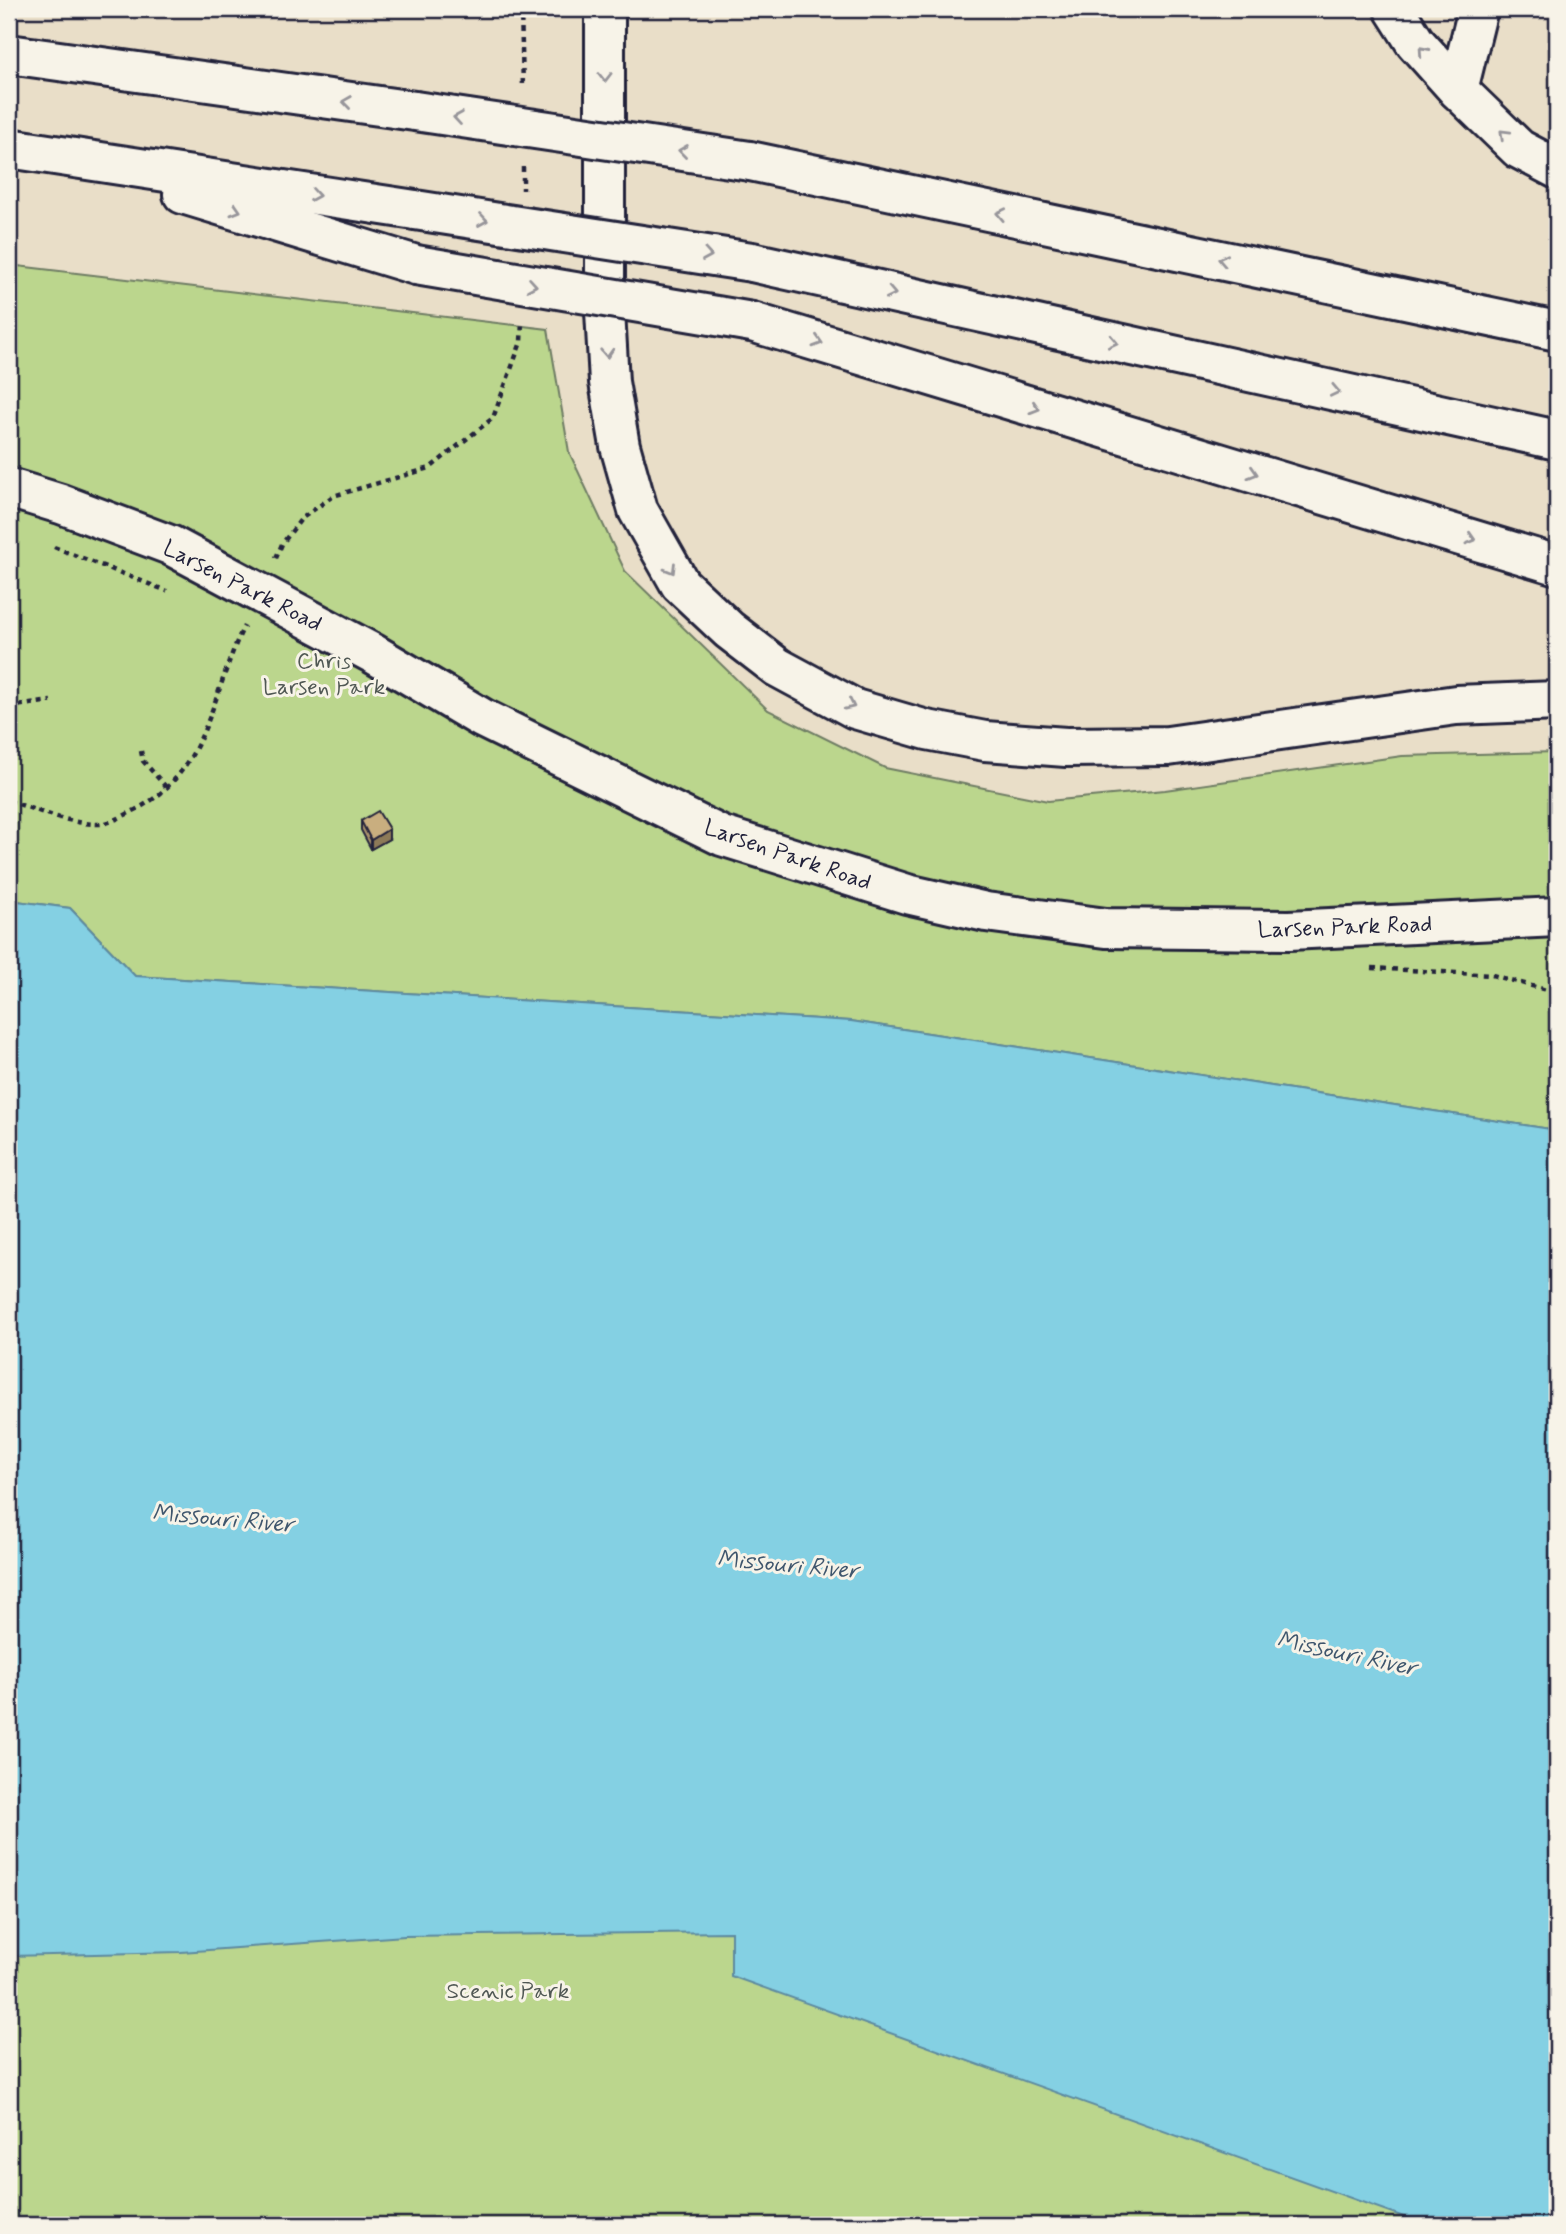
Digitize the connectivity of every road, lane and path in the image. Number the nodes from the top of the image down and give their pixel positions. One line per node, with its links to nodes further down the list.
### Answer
1 (521, 9): 9 (path)
2 (605, 9): 24 (main road, one-way to 24)
3 (1394, 9): 8 (main road, one-way to 3)
4 (1478, 9): 8 (main road)
5 (9, 31): 7 (main road)
6 (9, 54): 7 (main road)
7 (141, 74): 15 (main road, one-way to 7, bridge)
8 (1458, 90): 13 (main road, one-way to 8)
9 (523, 98)
10 (9, 148): 12 (main road)
11 (523, 153): 14 (path)
12 (54, 154): 19 (main road, one-way to 19, bridge); 21 (main road, one-way to 21, bridge)
13 (1557, 169)
14 (523, 195)
15 (1290, 274): 16 (main road); 18 (main road)
16 (1557, 313)
17 (522, 316): 22 (path)
18 (1557, 331)
19 (1557, 440)
20 (9, 488): 22 (main road, Larsen Park Road)
21 (1557, 565)
22 (261, 592): 27 (path); 29 (main road, Larsen Park Road)
23 (51, 701): 25 (path)
24 (1557, 701)
25 (9, 707)
26 (141, 751): 27 (path)
27 (166, 787): 28 (path)
28 (9, 801)
29 (1557, 917)

